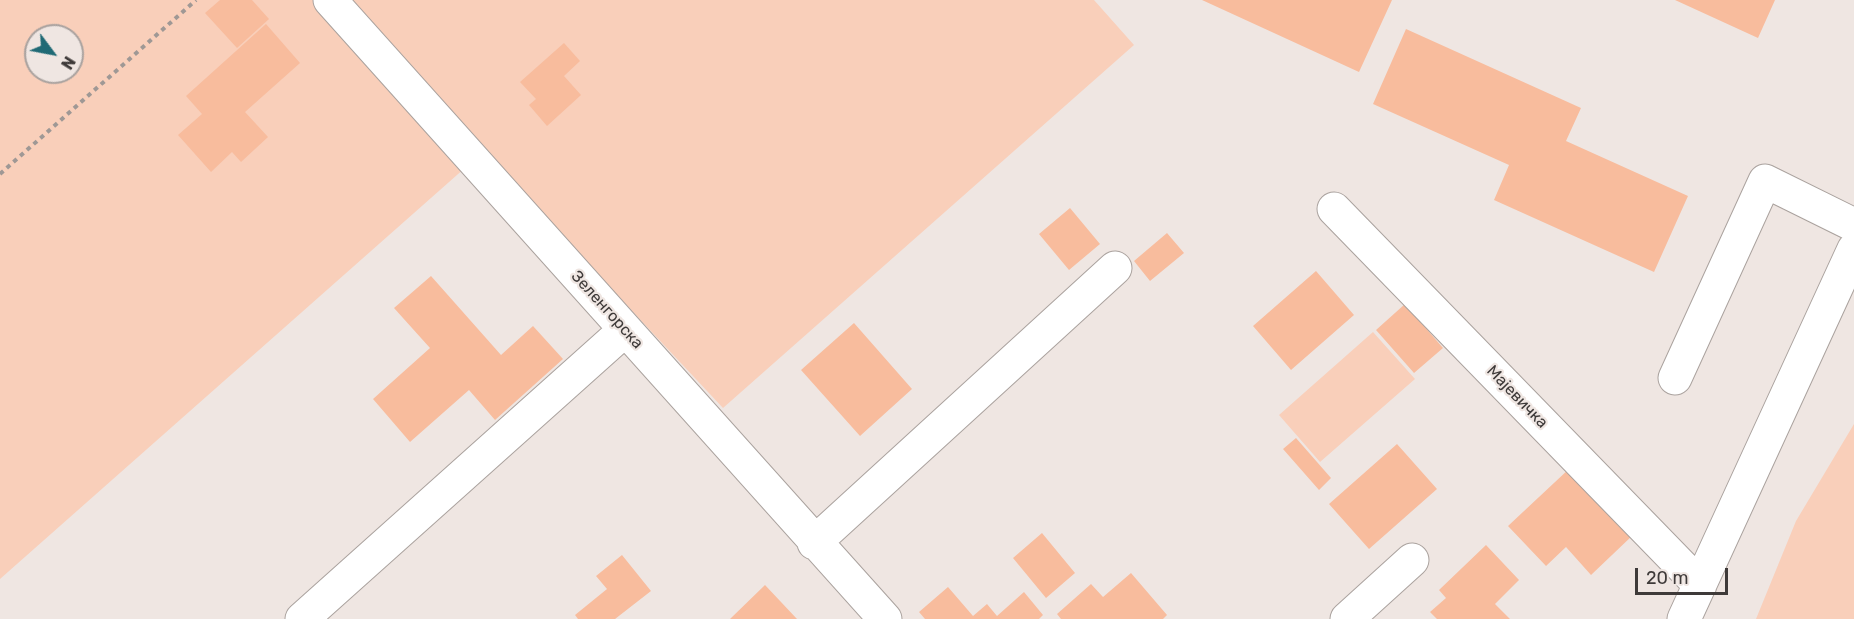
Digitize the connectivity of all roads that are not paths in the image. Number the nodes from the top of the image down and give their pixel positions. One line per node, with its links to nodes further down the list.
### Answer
1 (330, 0): 6 (street, Зеленгорска)
2 (1334, 209): 10 (street, Мајевичка)
3 (1854, 225): 7 (street)
4 (1854, 249): 10 (street)
5 (1115, 268): 8 (street)
6 (626, 330): 8 (street, Зеленгорска); 11 (street)
7 (1675, 378)
8 (814, 543): 12 (street, Зеленгорска)
9 (1412, 560): 13 (street)
10 (1700, 585): 14 (street)
11 (302, 619)
12 (885, 619)
13 (1347, 619)
14 (1684, 619)

